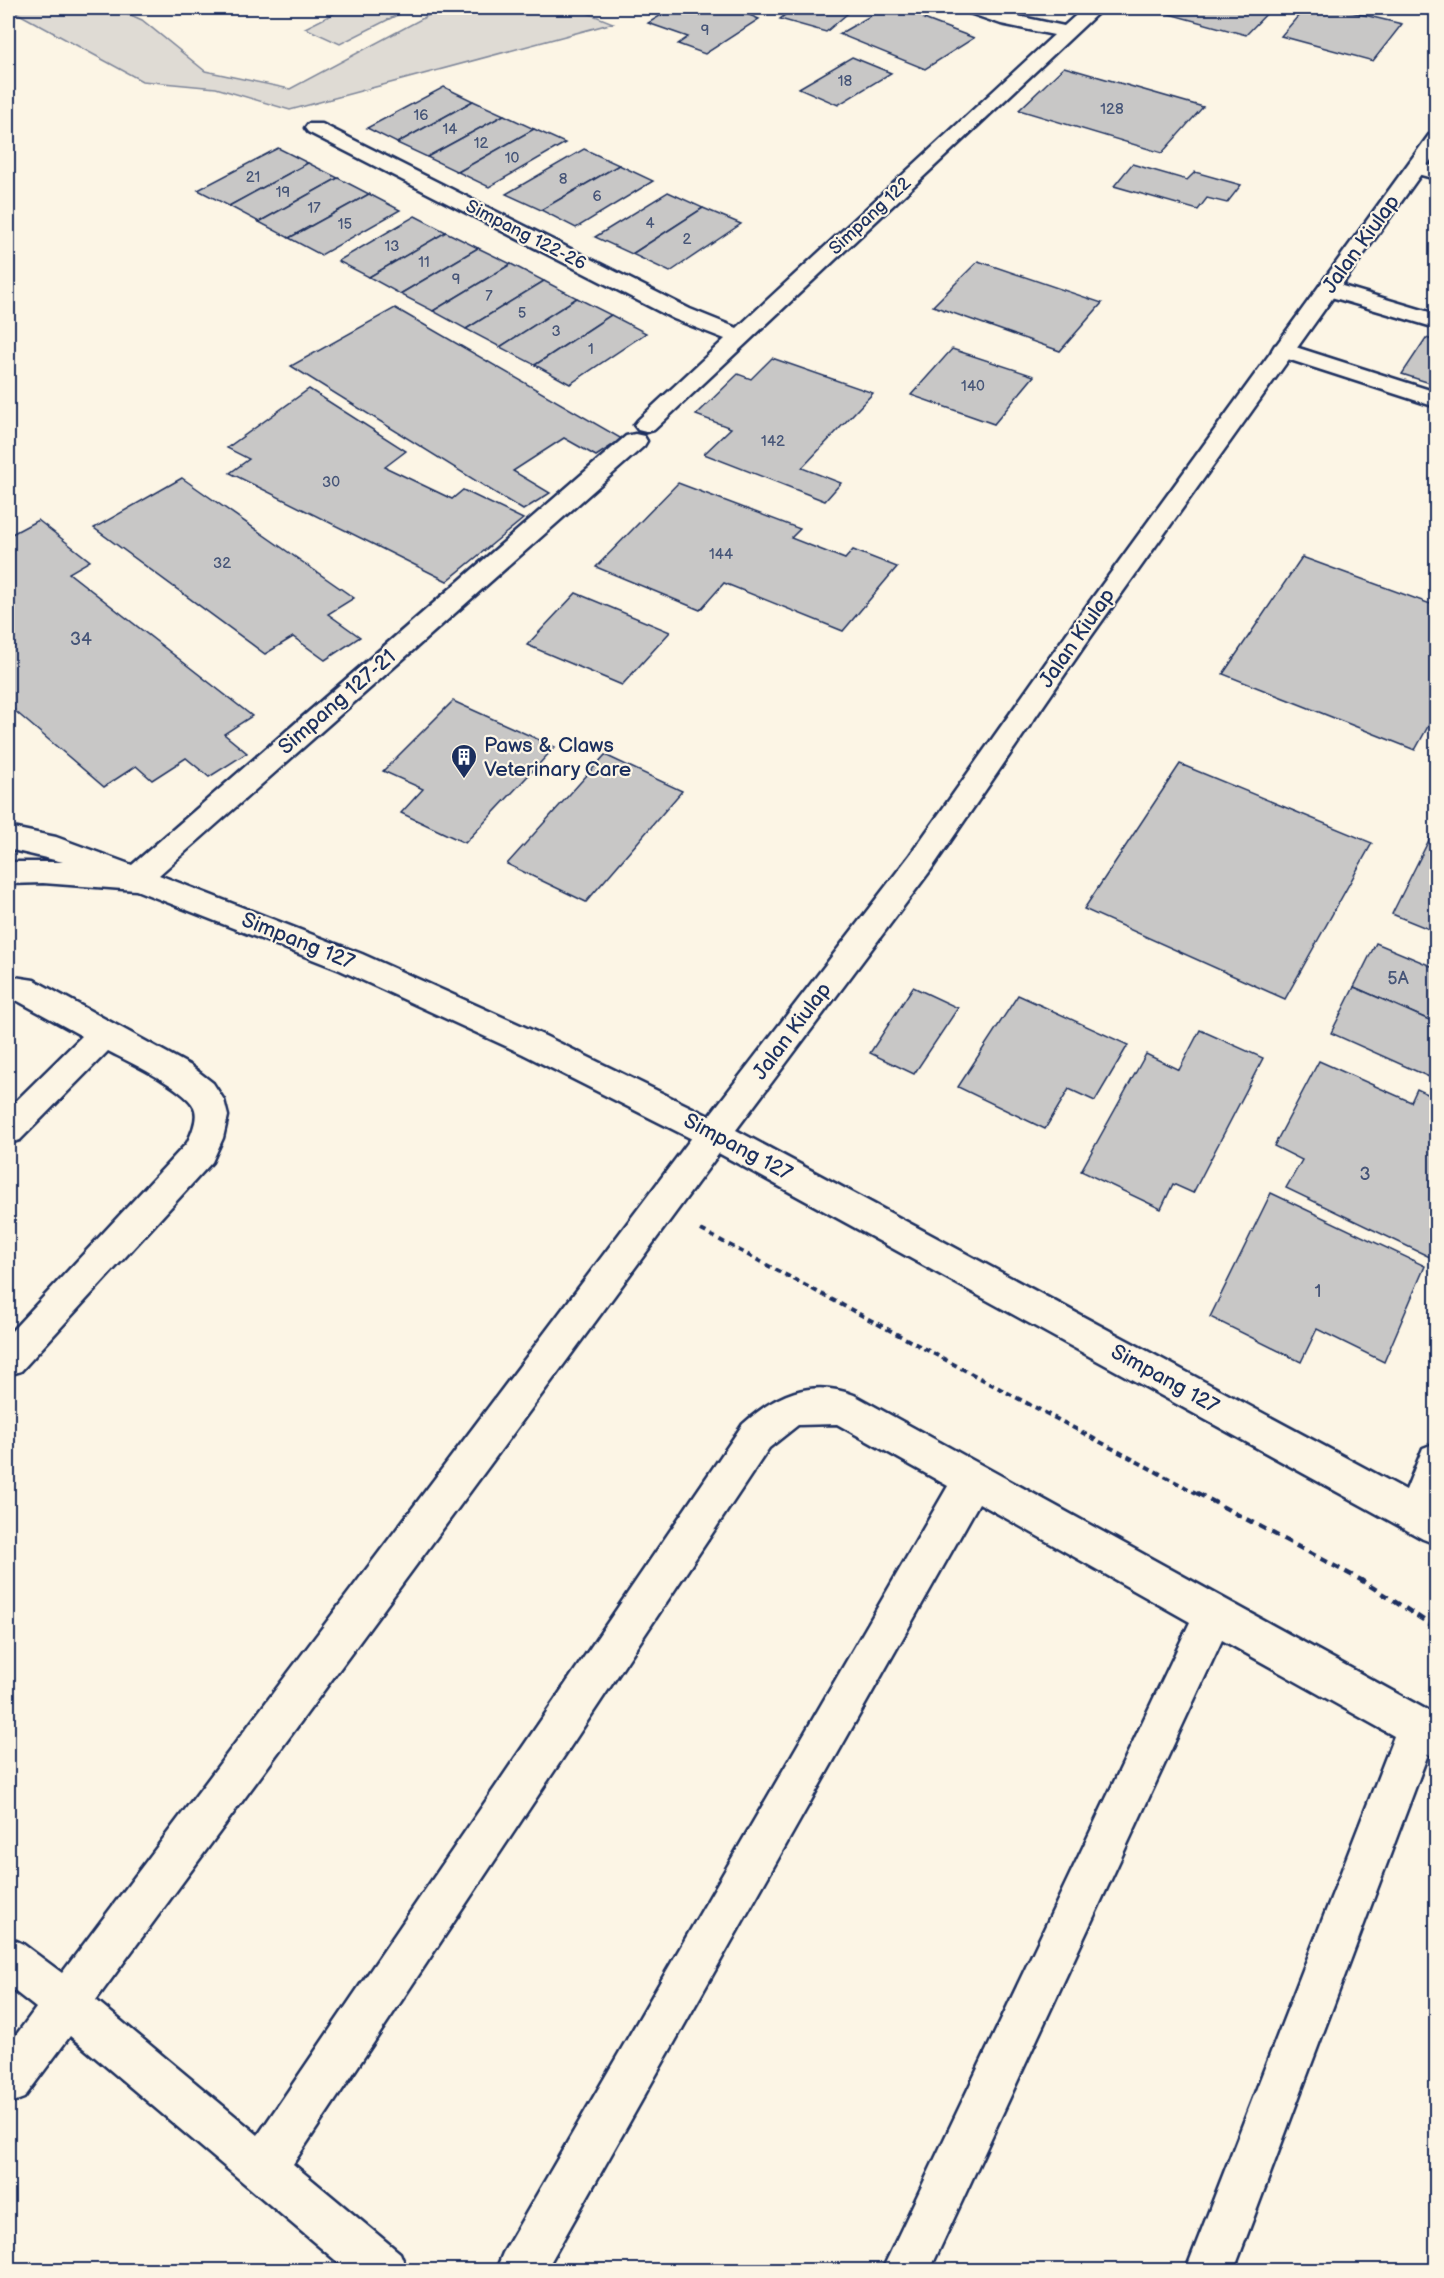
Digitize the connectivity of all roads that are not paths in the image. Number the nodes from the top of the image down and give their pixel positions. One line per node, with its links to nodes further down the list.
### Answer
1 (973, 8): 3 (street)
2 (1094, 8): 3 (street, Simpang 122)
3 (1066, 32): 9 (street, Simpang 122)
4 (315, 128): 9 (street, Simpang 122-26)
5 (1437, 140): 6 (street, Jalan Kiulap)
6 (1427, 170): 7 (street, Jalan Kiulap)
7 (1329, 289): 8 (street); 10 (street, Jalan Kiulap)
8 (1437, 321)
9 (741, 337): 12 (street, Simpang 122)
10 (1283, 350): 11 (street); 19 (street, Jalan Kiulap)
11 (1437, 400)
12 (640, 433): 15 (street, Simpang 127-21)
13 (8, 838): 15 (street, Simpang 127)
14 (8, 873): 15 (street)
15 (135, 879): 19 (street, Simpang 127)
16 (8, 988): 17 (street)
17 (104, 1034): 18 (street); 20 (street)
18 (8, 1130)
19 (714, 1134): 23 (street, Simpang 127); 27 (street, Jalan Kiulap)
20 (8, 1359)
21 (1437, 1460): 23 (street)
22 (972, 1480): 24 (street); 29 (street); 31 (street)
23 (1426, 1520)
24 (1214, 1614): 25 (street); 32 (street)
25 (1427, 1732): 33 (street)
26 (8, 1959): 27 (street)
27 (65, 2003): 28 (street, Jalan Kiulap); 29 (street)
28 (8, 2082)
29 (262, 2169): 30 (street)
30 (383, 2271)
31 (520, 2271)
32 (906, 2271)
33 (1209, 2271)

